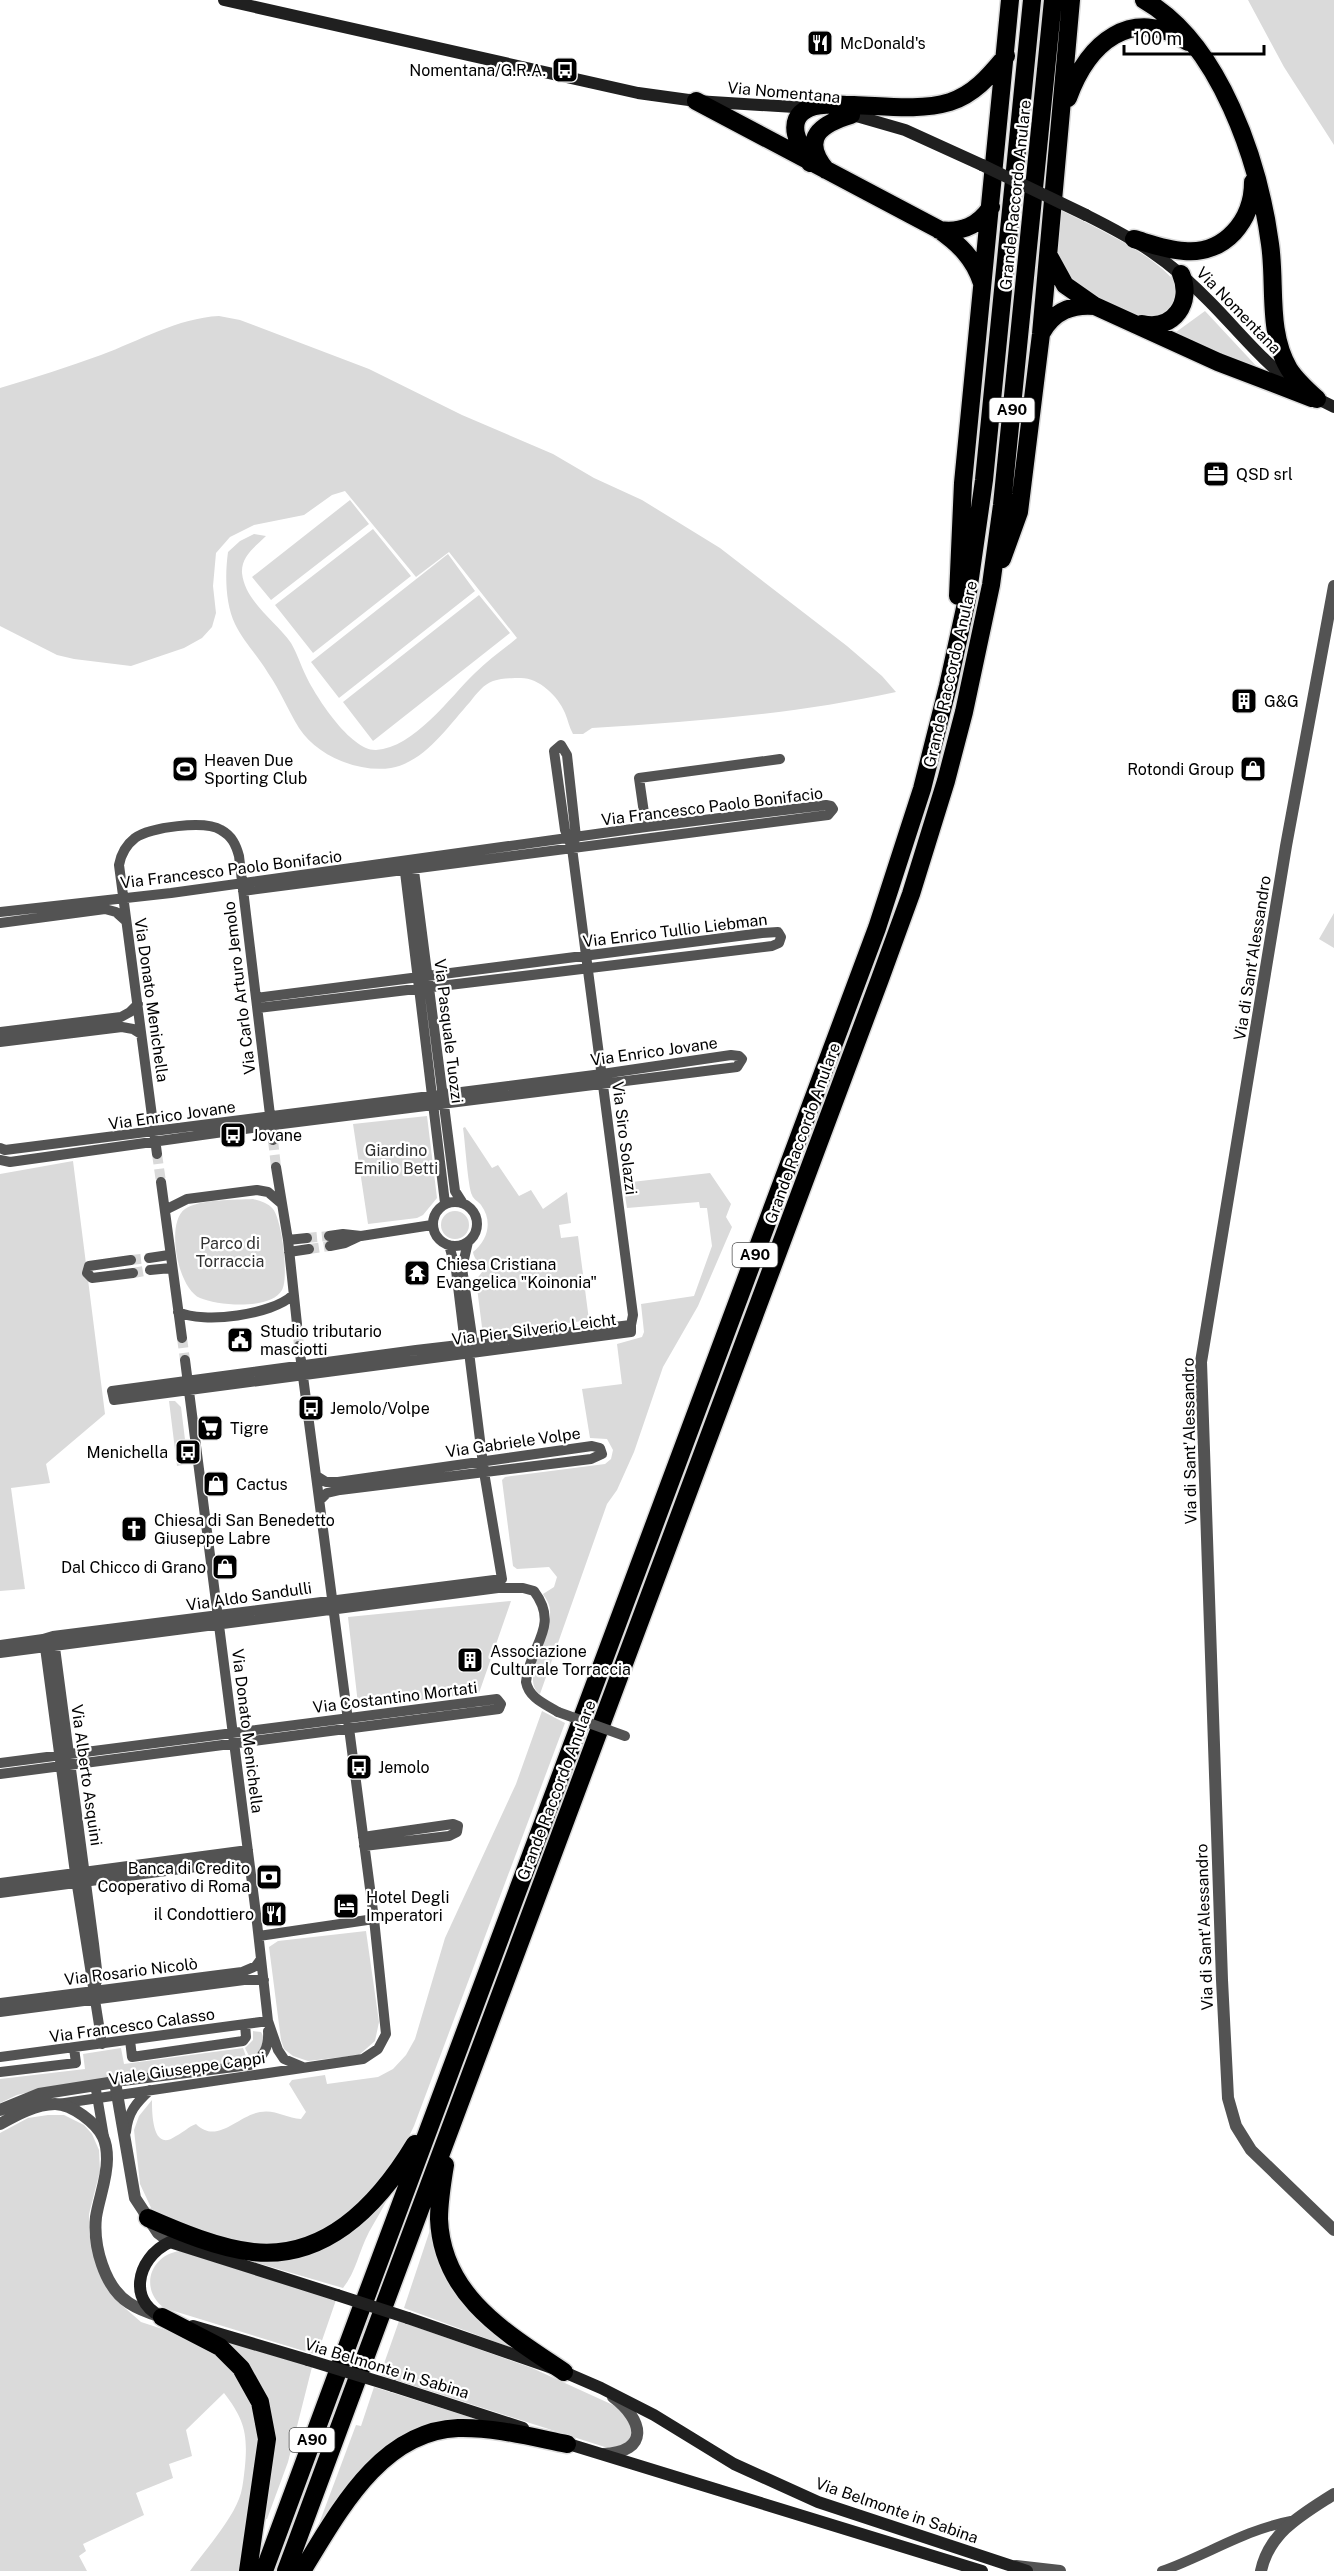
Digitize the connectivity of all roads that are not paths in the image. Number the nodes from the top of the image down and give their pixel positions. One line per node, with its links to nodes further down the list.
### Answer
1 (224, 0): 9 (main road, Via Nomentana)
2 (1010, 0): 8 (highway)
3 (1032, 0): 30 (highway, Grande Raccordo Anulare / A90)
4 (1053, 0): 27 (highway, Grande Raccordo Anulare / A90)
5 (1071, 0): 12 (highway)
6 (1144, 0): 7 (highway)
7 (1194, 47): 12 (highway); 14 (highway)
8 (1006, 56): 10 (highway); 16 (highway)
9 (696, 101): 10 (main road, Via Nomentana); 13 (highway)
10 (810, 108): 11 (main road, Via Nomentana); 13 (highway)
11 (851, 115): 15 (highway); 18 (main road, Via Nomentana, bridge)
12 (1061, 117): 19 (highway)
13 (811, 164): 15 (highway)
14 (1251, 165): 18 (highway); 25 (highway)
15 (830, 173): 17 (highway)
16 (991, 207): 17 (highway); 21 (highway)
17 (938, 230): 21 (highway)
18 (1134, 239): 20 (main road, Via Nomentana)
19 (1048, 254): 22 (highway); 24 (highway)
20 (1181, 274): 23 (highway); 25 (main road, Via Nomentana)
21 (983, 287): 30 (highway)
22 (1095, 306): 23 (highway); 24 (highway)
23 (1138, 323): 25 (highway)
24 (1041, 334): 27 (highway)
25 (1317, 399): 26 (main road, Via Nomentana)
26 (1334, 407)
27 (991, 585): 127 (highway, Grande Raccordo Anulare / A90)
28 (1334, 586): 29 (street, Via di Sant'Alessandro)
29 (1332, 605): 132 (street, Via di Sant'Alessandro)
30 (959, 638): 123 (highway, Grande Raccordo Anulare / A90)
31 (780, 759): 32 (street)
32 (646, 827): 33 (street, Via Francesco Paolo Bonifacio); 33 (street, Via Francesco Paolo Bonifacio)
33 (571, 841): 33 (street, Via Siro Solazzi); 34 (street, Via Francesco Paolo Bonifacio); 40 (street, Via Siro Solazzi)
34 (409, 865): 35 (street, Via Francesco Paolo Bonifacio); 41 (street, Via Pasquale Tuozzi)
35 (243, 887): 36 (street, Via Francesco Paolo Bonifacio); 36 (street, Via Carlo Arturo Jemolo); 42 (street, Via Carlo Arturo Jemolo)
36 (123, 898): 37 (street, Via Francesco Paolo Bonifacio); 38 (street, Via Donato Menichella)
37 (0, 912)
38 (126, 921): 39 (street, Via Francesco Paolo Bonifacio); 43 (street, Via Donato Menichella)
39 (0, 923)
40 (586, 962): 40 (street, Via Enrico Tullio Liebman); 41 (street, Via Enrico Tullio Liebman); 47 (street, Via Siro Solazzi)
41 (422, 983): 42 (street, Via Enrico Tullio Liebman); 48 (street, Via Pasquale Tuozzi)
42 (257, 1003): 49 (street, Via Carlo Arturo Jemolo)
43 (138, 1004): 44 (street); 45 (street, Via Donato Menichella)
44 (0, 1032)
45 (141, 1034): 46 (street); 50 (street, Via Donato Menichella)
46 (0, 1042)
47 (602, 1079): 47 (street, Via Enrico Jovane); 48 (street, Via Enrico Jovane); 77 (street, Via Siro Solazzi)
48 (438, 1100): 49 (street, Via Enrico Jovane); 58 (street, Via Pasquale Tuozzi); 59 (street, Via Pasquale Tuozzi)
49 (270, 1121): 50 (street, Via Enrico Jovane); 51 (street, Via Carlo Arturo Jemolo)
50 (155, 1137): 52 (street, Via Enrico Jovane); 54 (street, Via Donato Menichella)
51 (273, 1140)
52 (78, 1147): 53 (street, Via Enrico Jovane); 55 (street, Via Enrico Jovane)
53 (0, 1148)
54 (157, 1154)
55 (0, 1160)
56 (276, 1167): 60 (street)
57 (161, 1182): 61 (street)
58 (462, 1202): 59 (street); 65 (street)
59 (445, 1203): 62 (street)
60 (282, 1204): 61 (street); 63 (street)
61 (165, 1210): 68 (street)
62 (432, 1225): 64 (street); 66 (street)
63 (288, 1240): 67 (street); 67 (street)
64 (330, 1241)
65 (468, 1242): 66 (street); 80 (street)
66 (449, 1245): 80 (street)
67 (289, 1252): 74 (street)
68 (169, 1255): 69 (street); 71 (street)
69 (149, 1258)
70 (131, 1260): 73 (street)
71 (171, 1268): 72 (street); 75 (street)
72 (150, 1270)
73 (133, 1273)
74 (293, 1295): 75 (street); 76 (street)
75 (178, 1312): 78 (street)
76 (297, 1324)
77 (631, 1325): 80 (street, Via Pier Silverio Leicht)
78 (182, 1338)
79 (299, 1346): 82 (street)
80 (469, 1346): 82 (street, Via Pier Silverio Leicht); 84 (street)
81 (185, 1360): 83 (street, Via Donato Menichella)
82 (304, 1370): 83 (street, Via Pier Silverio Leicht); 85 (street)
83 (188, 1385): 83 (street, Via Pier Silverio Leicht); 89 (street, Via Donato Menichella)
84 (484, 1466): 84 (street, Via Gabriele Volpe); 85 (street, Via Gabriele Volpe); 86 (street, Via Gabriele Volpe); 87 (street)
85 (318, 1477): 86 (street)
86 (320, 1500): 88 (street)
87 (500, 1583): 88 (street, Via Aldo Sandulli); 94 (street, Via Aldo Sandulli, bridge)
88 (333, 1605): 89 (street, Via Aldo Sandulli); 93 (street)
89 (218, 1620): 90 (street, Via Aldo Sandulli); 95 (street, Via Donato Menichella)
90 (49, 1642): 91 (street, Via Aldo Sandulli); 92 (street, Via Aldo Sandulli); 96 (street, Via Alberto Asquini)
91 (0, 1645)
92 (0, 1653)
93 (348, 1722): 93 (street, Via Costantino Mortati); 95 (street, Via Costantino Mortati); 99 (street)
94 (625, 1736)
95 (233, 1737): 96 (street, Via Costantino Mortati); 100 (street, Via Donato Menichella)
96 (65, 1760): 97 (street, Via Costantino Mortati); 98 (street, Via Costantino Mortati); 101 (street, Via Alberto Asquini)
97 (0, 1763)
98 (0, 1774)
99 (364, 1842): 99 (street); 104 (street)
100 (248, 1855): 101 (street); 105 (street, Via Donato Menichella)
101 (80, 1878): 102 (street); 103 (street); 108 (street, Via Alberto Asquini)
102 (0, 1883)
103 (0, 1893)
104 (374, 1919): 105 (street); 117 (street, Viale Giuseppe Cappi)
105 (259, 1936): 106 (street, Via Donato Menichella)
106 (261, 1959): 107 (street, Via Donato Menichella); 108 (street, Via Rosario Nicolò)
107 (264, 1980): 108 (street, Via Rosario Nicolò); 111 (street, Via Donato Menichella)
108 (95, 1995): 109 (street, Via Rosario Nicolò); 110 (street, Via Rosario Nicolò); 114 (street, Via Alberto Asquini)
109 (0, 2003)
110 (0, 2012)
111 (268, 2021): 112 (street, Via Francesco Calasso); 117 (street, Via Donato Menichella); 119 (street, Viale Giuseppe Cappi)
112 (245, 2024): 113 (street, Via Francesco Calasso); 113 (street)
113 (130, 2040): 114 (street, Via Francesco Calasso)
114 (102, 2044): 115 (street, Via Francesco Calasso)
115 (74, 2048): 116 (street, Via Francesco Calasso); 118 (street)
116 (0, 2058)
117 (307, 2068): 121 (street, Viale Giuseppe Cappi)
118 (0, 2072)
119 (115, 2082): 120 (street, Viale Giuseppe Cappi); 122 (street)
120 (95, 2084): 124 (street); 126 (street, Viale Giuseppe Cappi)
121 (151, 2090): 122 (street, Viale Giuseppe Cappi); 130 (street, Via Belmonte in Sabina)
122 (117, 2095): 124 (street, Viale Giuseppe Cappi); 130 (street)
123 (441, 2095): 134 (highway); 145 (highway, Grande Raccordo Anulare / A90)
124 (97, 2097): 125 (street, Viale Giuseppe Cappi); 129 (street)
125 (57, 2104): 128 (street, Viale Giuseppe Cappi); 129 (street)
126 (0, 2110)
127 (452, 2123): 136 (highway); 146 (highway, Grande Raccordo Anulare / A90)
128 (0, 2124)
129 (104, 2138): 135 (street, Via Belmonte in Sabina)
130 (125, 2138): 131 (street, Via Belmonte in Sabina)
131 (148, 2218): 133 (street, Via Belmonte in Sabina); 134 (highway)
132 (1334, 2230)
133 (171, 2242): 134 (highway); 135 (main road); 136 (main road, Via Belmonte in Sabina, bridge)
134 (225, 2246)
135 (162, 2317): 138 (main road, Via Belmonte in Sabina, bridge); 144 (highway)
136 (564, 2372): 137 (main road, Via Belmonte in Sabina)
137 (601, 2388): 139 (street, Via Belmonte in Sabina); 142 (main road, Via Belmonte in Sabina)
138 (567, 2444): 139 (main road, Via Belmonte in Sabina); 147 (highway)
139 (601, 2454): 143 (main road, Via Belmonte in Sabina)
140 (1334, 2494): 141 (street)
141 (1291, 2521): 151 (street); 152 (street)
142 (1011, 2566): 149 (main road, Via Belmonte in Sabina); 150 (street)
143 (969, 2568): 148 (main road, Via Belmonte in Sabina)
144 (248, 2571)
145 (264, 2571)
146 (286, 2571)
147 (302, 2571)
148 (982, 2571)
149 (1027, 2571)
150 (1060, 2571)
151 (1162, 2571)
152 (1261, 2571)

